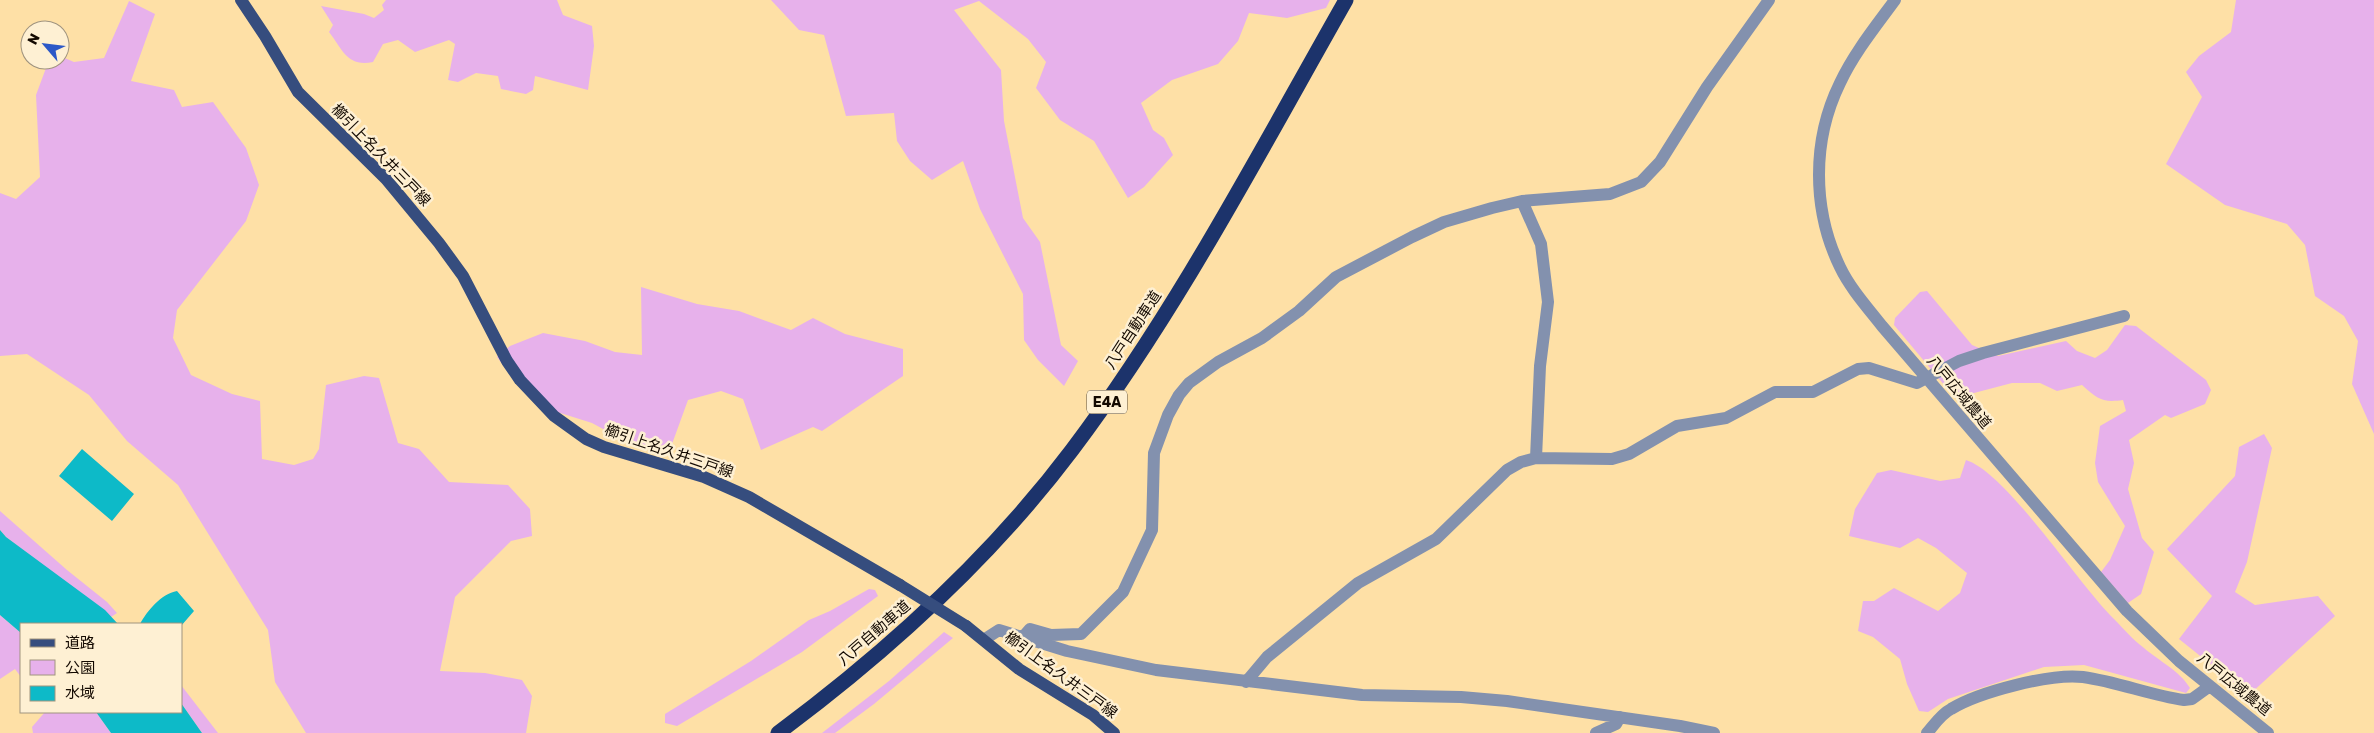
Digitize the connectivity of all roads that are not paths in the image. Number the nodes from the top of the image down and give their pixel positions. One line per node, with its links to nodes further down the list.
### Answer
1 (241, 0): 11 (main road, 櫛引上名久井三戸線, bridge)
2 (1346, 0): 15 (highway, 八戸自動車道 / E4A)
3 (1356, 0): 16 (highway, 八戸自動車道 / E4A)
4 (1769, 0): 6 (street)
5 (1895, 0): 8 (street, 八戸広域農道)
6 (1522, 201): 9 (street); 10 (street)
7 (2124, 316): 8 (street)
8 (1926, 378): 9 (street); 13 (street, 八戸広域農道)
9 (1536, 458): 12 (street)
10 (1023, 637): 11 (street); 12 (street)
11 (985, 639): 17 (main road, 櫛引上名久井三戸線)
12 (1246, 682): 14 (street)
13 (2210, 686): 20 (street); 21 (street, 八戸広域農道)
14 (1620, 717): 18 (street); 19 (street)
15 (778, 733)
16 (791, 733)
17 (1114, 733)
18 (1596, 733)
19 (1714, 733)
20 (1927, 733)
21 (2268, 733)

